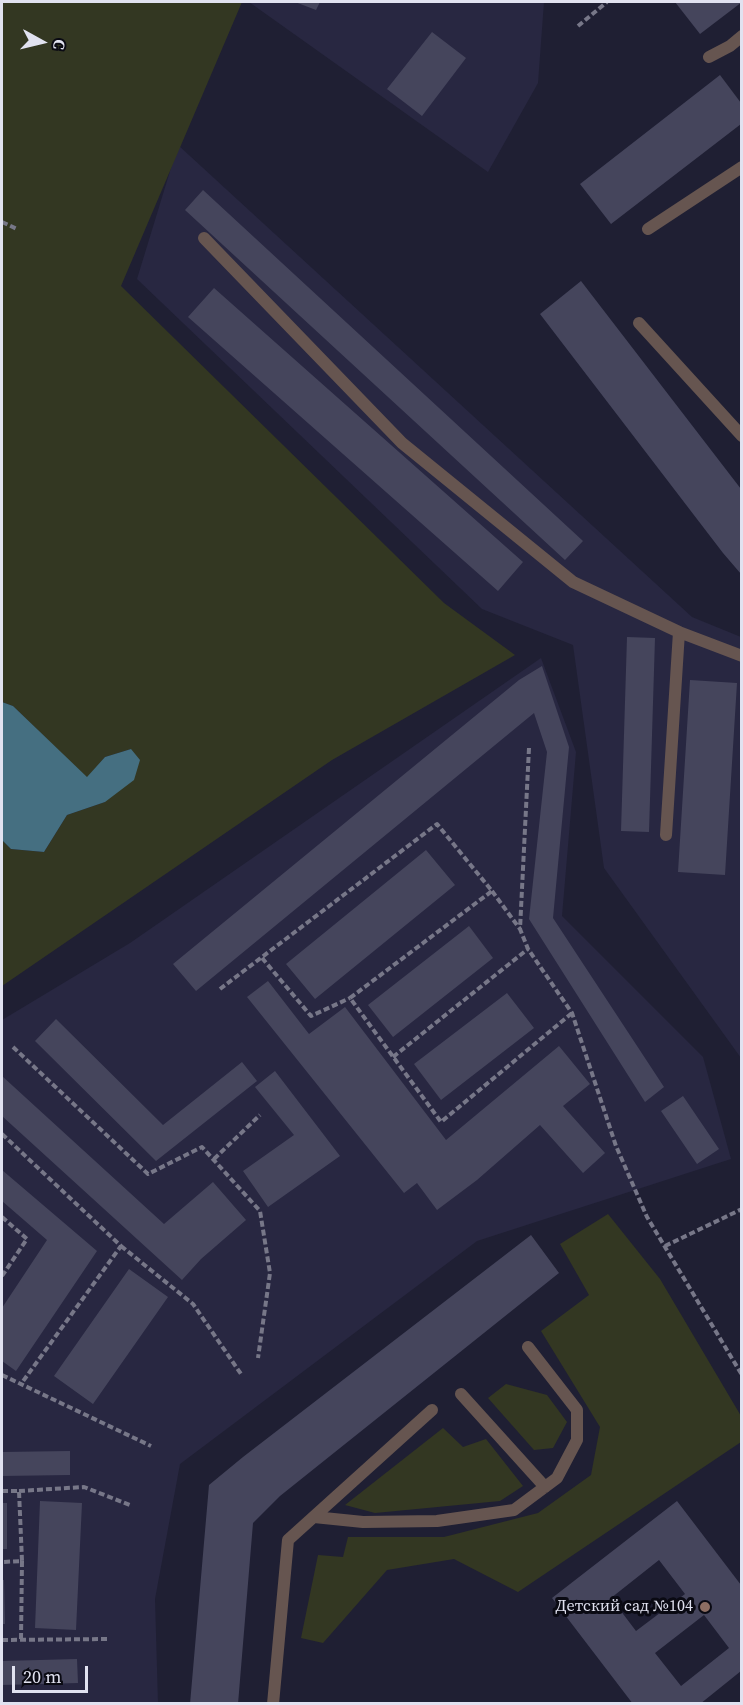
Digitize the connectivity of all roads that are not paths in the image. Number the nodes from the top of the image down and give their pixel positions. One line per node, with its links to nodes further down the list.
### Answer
1 (741, 36): 2 (lane)
2 (709, 57)
3 (741, 166): 4 (lane)
4 (648, 229)
5 (204, 238): 8 (lane)
6 (639, 323): 7 (lane)
7 (741, 436)
8 (679, 632): 9 (lane); 10 (lane)
9 (741, 656)
10 (666, 835)
11 (528, 1347): 14 (lane)
12 (460, 1394): 14 (lane)
13 (432, 1410): 15 (lane)
14 (545, 1487): 15 (lane)
15 (314, 1517): 16 (lane)
16 (273, 1704)

